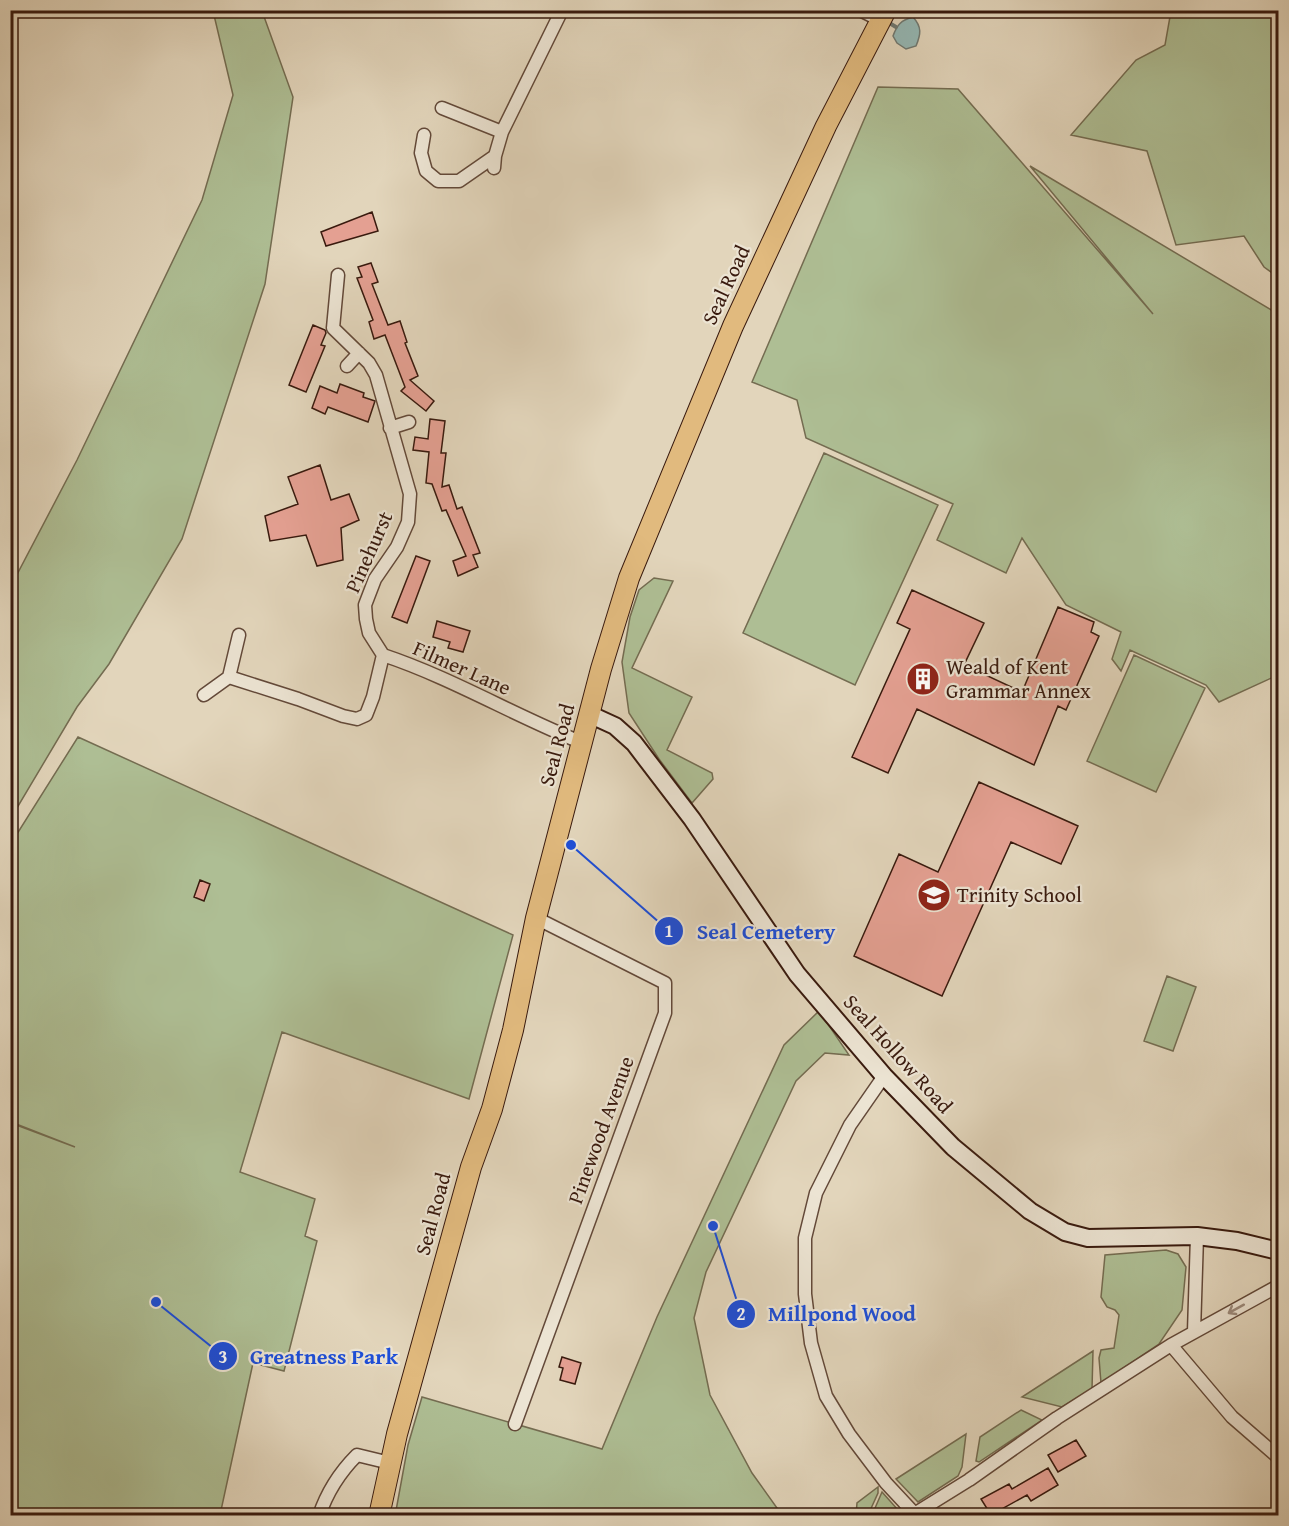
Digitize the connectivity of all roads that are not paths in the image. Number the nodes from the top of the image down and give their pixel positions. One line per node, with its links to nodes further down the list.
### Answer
1 (562, 10): 5 (street)
2 (860, 10): 3 (street)
3 (883, 15): 16 (highway, Seal Road)
4 (442, 108): 5 (street)
5 (502, 132): 6 (street)
6 (424, 135)
7 (338, 275): 8 (street, Pinehurst)
8 (359, 353): 9 (street); 11 (street, Pinehurst)
9 (347, 366)
10 (409, 422): 11 (street)
11 (390, 428): 13 (street, Pinehurst)
12 (239, 635): 14 (street)
13 (383, 655): 14 (street, Filmer Lane); 17 (street, Filmer Lane)
14 (229, 677): 15 (street)
15 (204, 695)
16 (591, 715): 17 (highway, Seal Road); 19 (main road, Seal Hollow Road)
17 (583, 744): 18 (highway, Seal Road)
18 (536, 918): 25 (street, Pinewood Avenue); 27 (highway, Seal Road)
19 (884, 1076): 20 (main road, Seal Hollow Road); 28 (street)
20 (1197, 1236): 21 (main road, Seal Hollow Road); 23 (street)
21 (1278, 1251)
22 (1278, 1286): 23 (street, one-way to 23)
23 (1194, 1332): 24 (street)
24 (1171, 1345): 26 (street); 28 (street)
25 (515, 1424)
26 (1278, 1457)
27 (390, 1463): 29 (street); 30 (highway, Seal Road)
28 (912, 1514)
29 (319, 1515)
30 (379, 1515)

